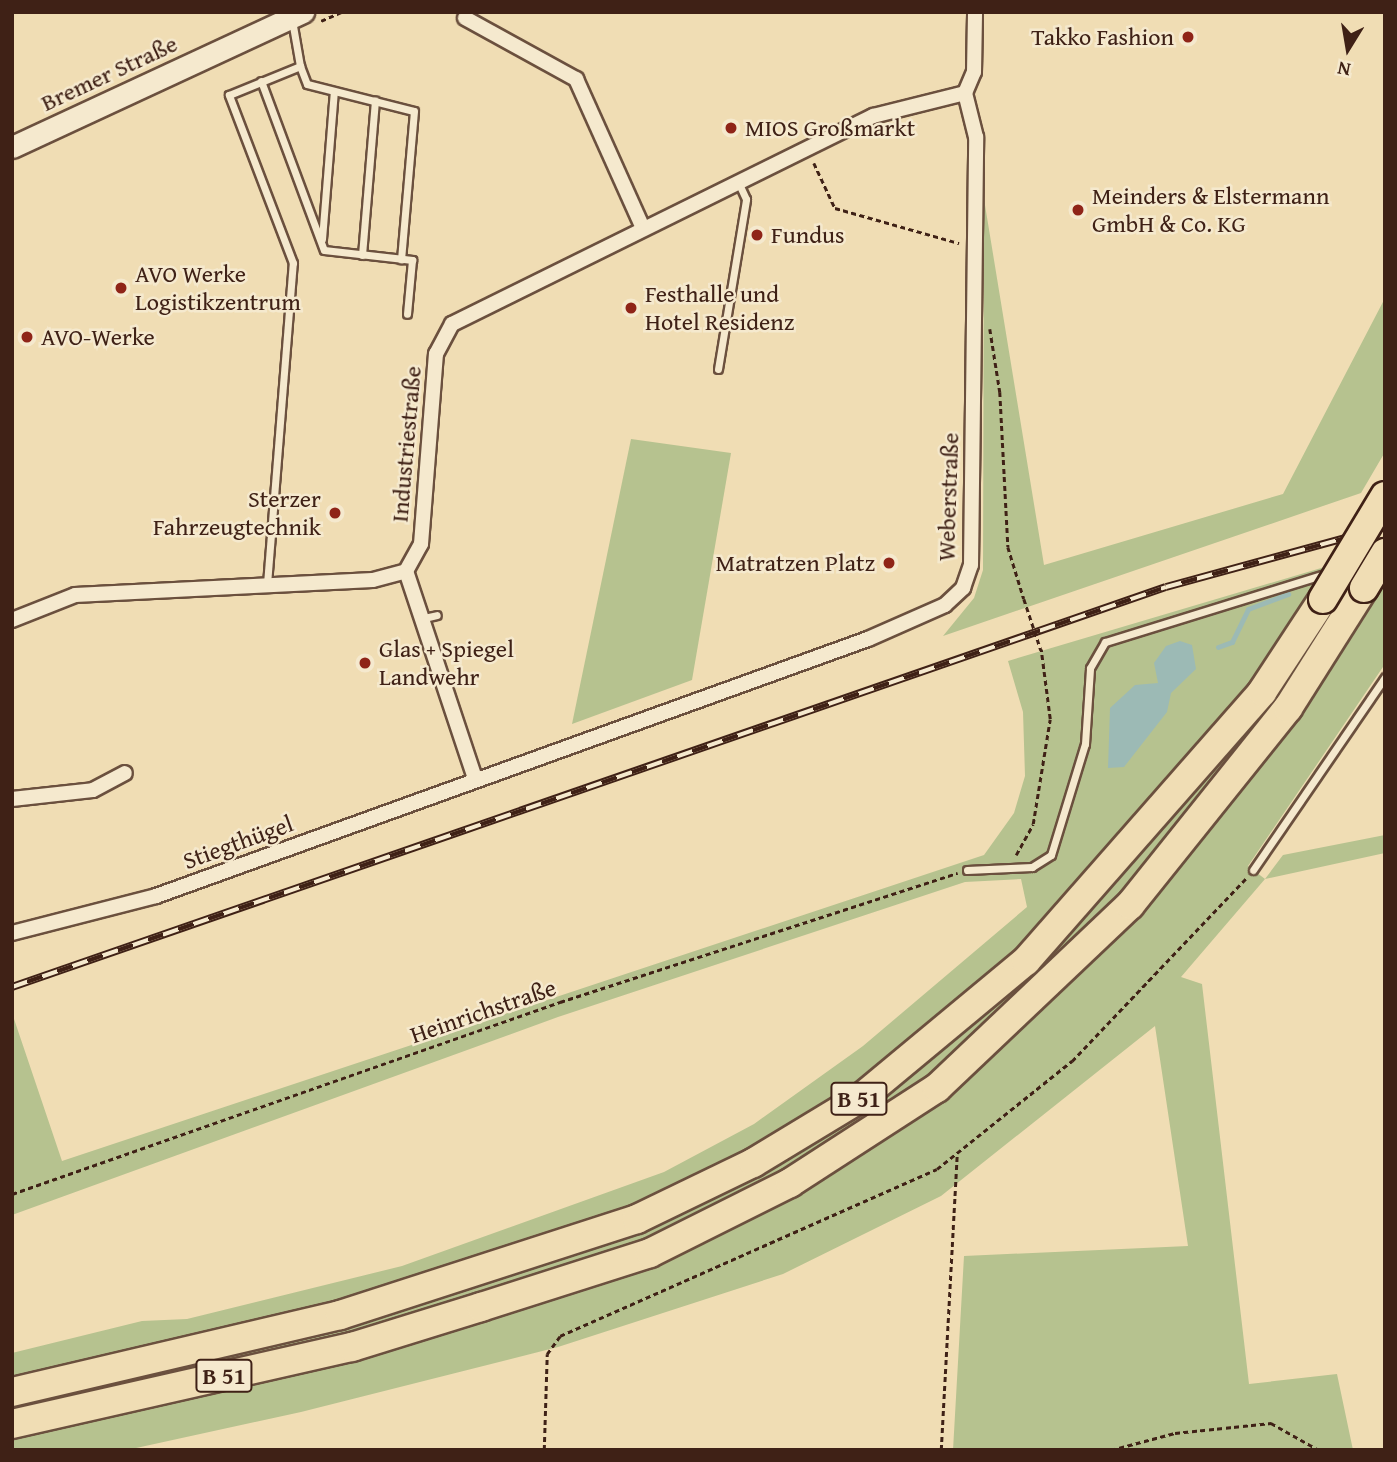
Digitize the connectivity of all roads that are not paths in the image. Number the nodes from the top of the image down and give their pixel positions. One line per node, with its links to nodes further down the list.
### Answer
1 (975, 12): 7 (street)
2 (297, 15): 4 (lane); 9 (street, Bremer Straße)
3 (465, 18): 11 (street)
4 (300, 66): 5 (lane); 6 (lane)
5 (261, 81): 12 (lane); 20 (lane)
6 (334, 91): 8 (lane); 12 (lane)
7 (965, 93): 10 (street, Industriestraße); 24 (street, Weberstraße)
8 (375, 101): 13 (lane); 14 (lane)
9 (12, 147)
10 (738, 181): 11 (street, Industriestraße); 16 (lane)
11 (643, 228): 19 (street, Industriestraße)
12 (322, 243): 13 (lane)
13 (362, 255): 14 (lane)
14 (401, 259): 15 (lane)
15 (407, 314)
16 (718, 369)
17 (1385, 496): 29 (highway, B 51, bridge)
18 (1370, 565): 26 (lane); 30 (highway, B 51)
19 (406, 571): 20 (street); 24 (street)
20 (267, 584): 21 (street)
21 (12, 620)
22 (1385, 677): 27 (lane)
23 (125, 773): 25 (street)
24 (475, 779): 28 (street, Stiegthügel)
25 (12, 799)
26 (967, 870)
27 (1253, 870)
28 (12, 933)
29 (12, 1392)
30 (12, 1424)

